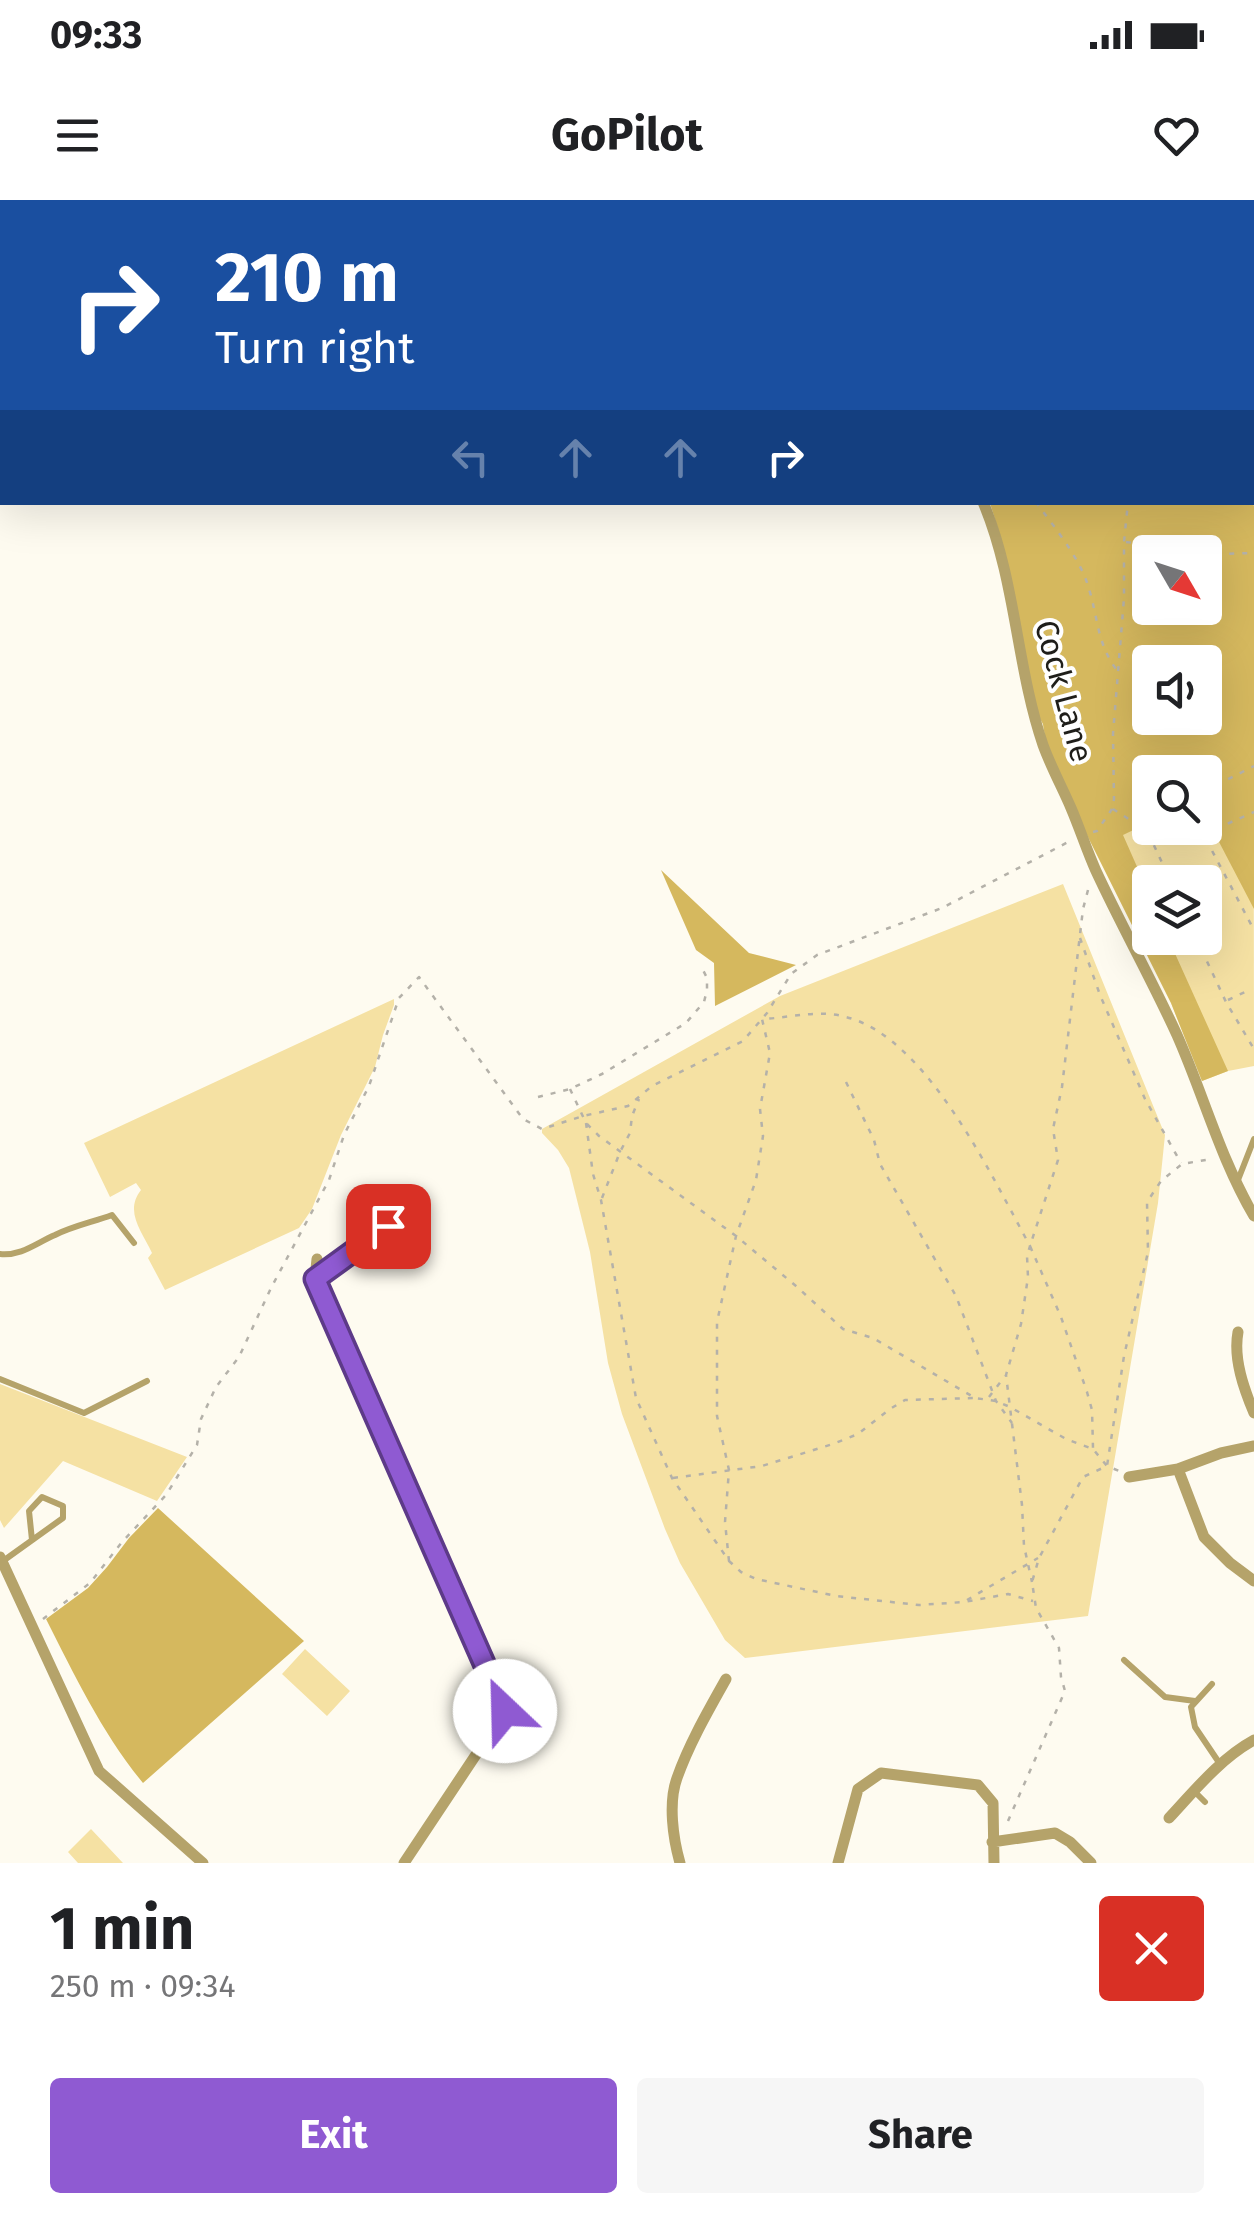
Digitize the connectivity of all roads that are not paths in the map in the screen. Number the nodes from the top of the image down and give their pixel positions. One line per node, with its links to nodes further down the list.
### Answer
1 (984, 505): 3 (street, Cock Lane)
2 (1254, 1139): 3 (lane)
3 (1236, 1186): 4 (street, Cock Lane)
4 (1254, 1216)
5 (388, 1226): 9 (lane)
6 (134, 1243): 7 (lane)
7 (0, 1254)
8 (317, 1259): 9 (street)
9 (315, 1279): 31 (street)
10 (1238, 1332): 13 (street)
11 (0, 1379): 12 (lane)
12 (147, 1381)
13 (1254, 1414)
14 (1254, 1446): 15 (street)
15 (1178, 1469): 16 (street); 19 (street)
16 (1129, 1477)
17 (32, 1540): 17 (lane); 18 (lane)
18 (2, 1565): 30 (street)
19 (1254, 1580)
20 (1124, 1660): 23 (lane)
21 (726, 1679): 32 (street)
22 (1212, 1684): 23 (lane)
23 (1197, 1702): 25 (lane)
24 (1254, 1740): 25 (street)
25 (1221, 1765): 26 (street)
26 (1194, 1791): 27 (lane); 28 (street)
27 (1205, 1802)
28 (1170, 1818)
29 (992, 1842): 33 (street); 34 (street); 35 (street)
30 (203, 1863)
31 (404, 1863)
32 (680, 1863)
33 (838, 1863)
34 (994, 1863)
35 (1090, 1863)

